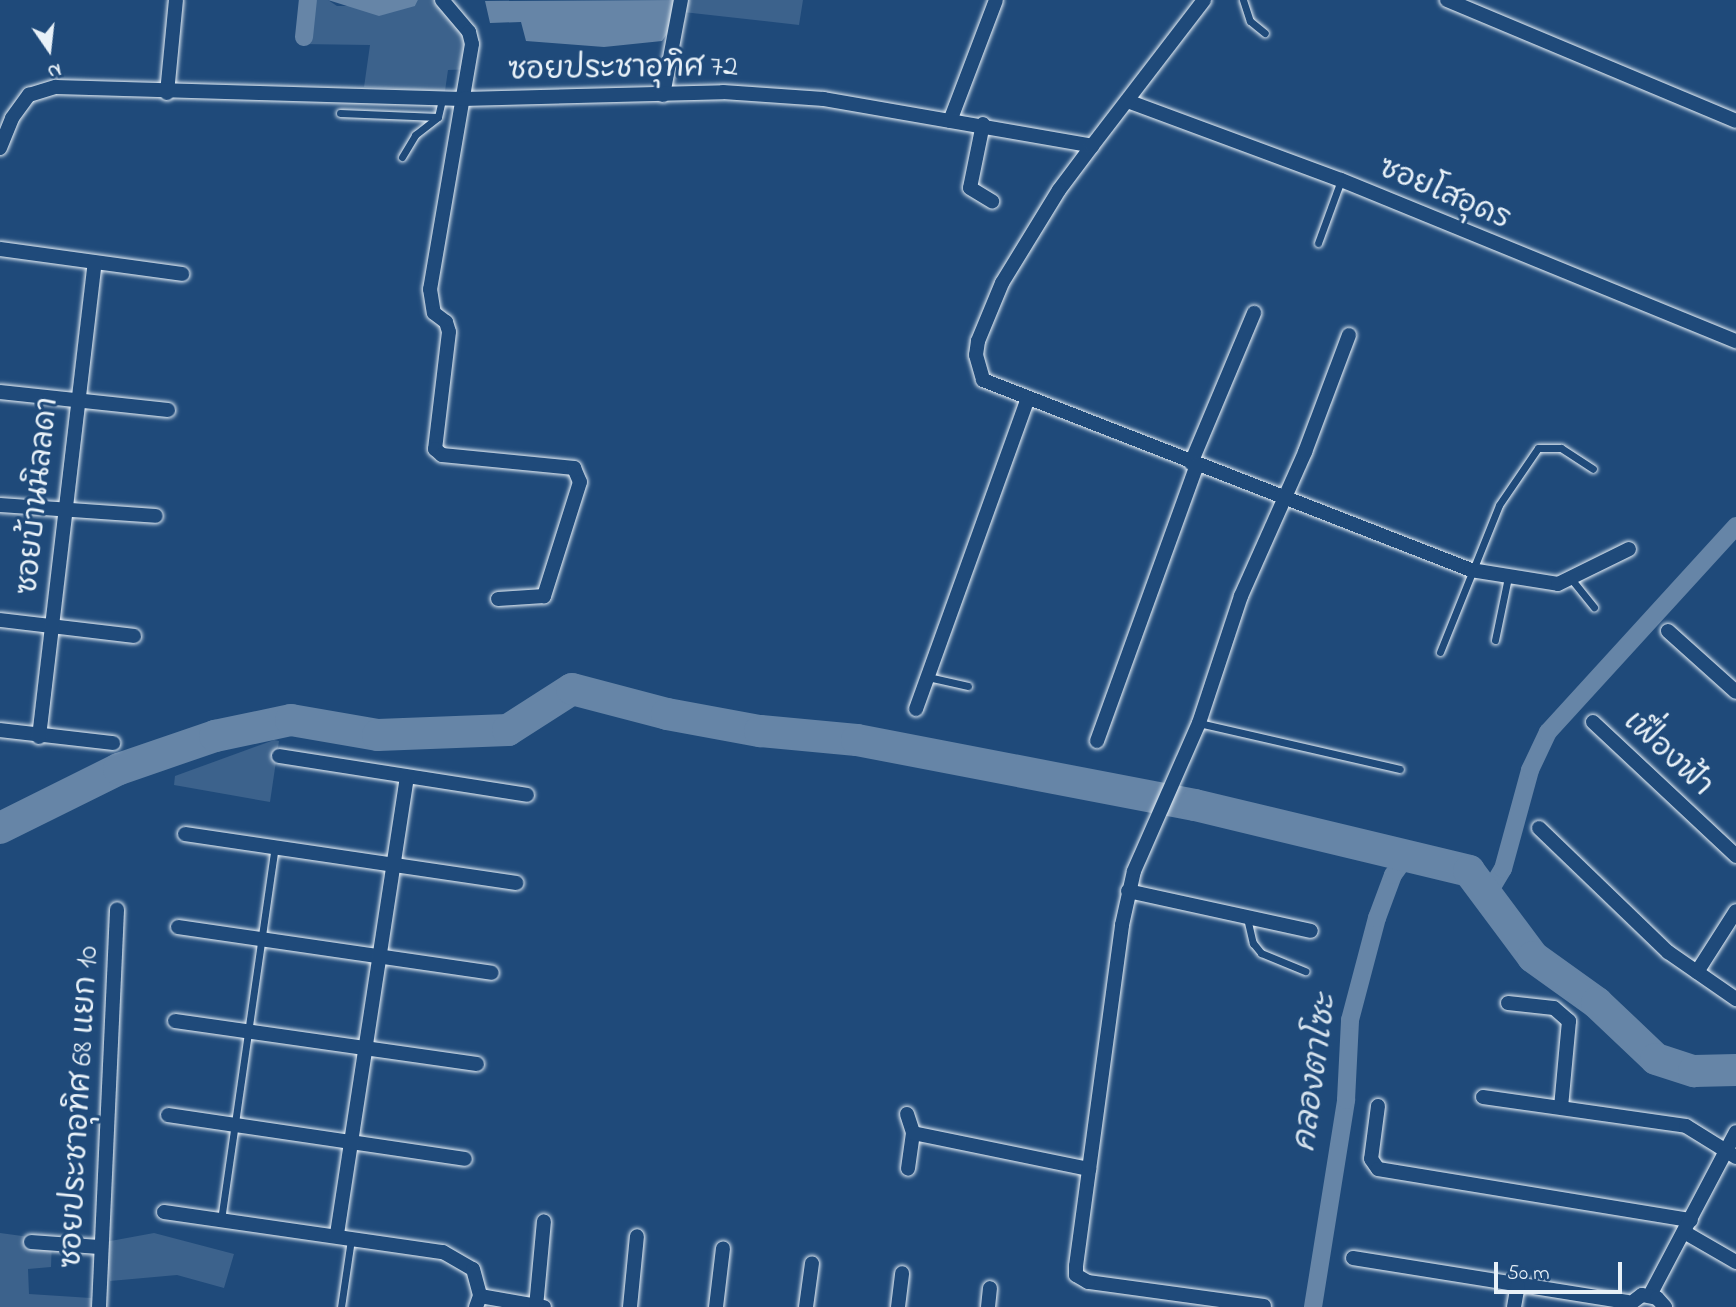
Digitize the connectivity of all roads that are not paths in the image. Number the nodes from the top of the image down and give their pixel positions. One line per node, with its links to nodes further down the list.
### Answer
1 (176, 0): 9 (street)
2 (442, 0): 12 (street)
3 (681, 0): 10 (street)
4 (996, 0): 16 (street)
5 (1204, 0): 13 (street)
6 (1243, 0): 8 (lane)
7 (1447, 0): 17 (street)
8 (1265, 33)
9 (167, 93): 11 (street, ซอยประชาอุทิศ 72); 20 (street, ซอยประชาอุทิศ 72)
10 (663, 95): 12 (street, ซอยประชาอุทิศ 72); 16 (street, ซอยประชาอุทิศ 72)
11 (442, 99): 12 (street, ซอยประชาอุทิศ 72); 15 (lane)
12 (463, 99): 45 (street)
13 (1130, 102): 19 (street); 22 (street, ซอยโสอุดร)
14 (340, 113): 15 (lane)
15 (438, 117): 21 (lane)
16 (950, 121): 18 (street, ซอยประชาอุทิศ 72)
17 (1736, 121)
18 (983, 124): 19 (street, ซอยประชาอุทิศ 72); 23 (street)
19 (1092, 146): 33 (street)
20 (0, 148)
21 (402, 157)
22 (1341, 180): 24 (lane); 30 (street, ซอยโสอุดร)
23 (992, 201)
24 (1318, 243)
25 (0, 248): 26 (street)
26 (95, 262): 27 (street); 32 (street, ซอยบ้านนิลลดา)
27 (182, 275)
28 (1254, 313): 35 (street)
29 (1349, 335): 37 (street)
30 (1736, 341)
31 (0, 392): 32 (street)
32 (76, 400): 34 (street); 39 (street, ซอยบ้านนิลลดา)
33 (1027, 400): 35 (street); 53 (street)
34 (169, 410)
35 (1194, 464): 37 (street); 61 (street)
36 (1593, 469): 42 (lane)
37 (1283, 499): 42 (street); 58 (street)
38 (0, 505): 39 (street)
39 (64, 512): 40 (street); 48 (street, ซอยบ้านนิลลดา)
40 (156, 516)
41 (1629, 549): 44 (street)
42 (1471, 569): 43 (street); 52 (lane)
43 (1508, 577): 44 (street); 51 (lane)
44 (1573, 580): 46 (lane)
45 (498, 599)
46 (1594, 607)
47 (0, 620): 48 (street)
48 (51, 627): 50 (street); 60 (street, ซอยบ้านนิลลดา)
49 (1668, 631): 55 (street)
50 (134, 636)
51 (1495, 640)
52 (1440, 652)
53 (928, 677): 54 (lane); 56 (street)
54 (968, 686)
55 (1736, 692)
56 (916, 709)
57 (1593, 722): 70 (street, เฟื่องฟ้า)
58 (1199, 723): 64 (lane); 73 (street)
59 (0, 730): 60 (street)
60 (39, 737): 62 (street)
61 (1097, 741)
62 (113, 743)
63 (279, 756): 65 (street)
64 (1400, 769)
65 (407, 777): 66 (street); 71 (street)
66 (527, 795)
67 (1539, 828): 82 (street)
68 (185, 834): 69 (street)
69 (275, 847): 71 (street); 79 (lane)
70 (1736, 856)
71 (393, 865): 72 (street); 80 (street)
72 (516, 883)
73 (1128, 891): 76 (street); 102 (street)
74 (117, 909): 110 (street, ซอยประชาอุทิศ 68 แยก 10)
75 (1736, 911): 82 (street)
76 (1247, 918): 78 (street); 81 (lane)
77 (178, 927): 79 (street)
78 (1311, 931)
79 (261, 940): 80 (street); 87 (lane)
80 (379, 958): 83 (street); 88 (street)
81 (1305, 971)
82 (1697, 972): 84 (street)
83 (492, 973)
84 (1736, 999)
85 (1508, 1003): 92 (street)
86 (175, 1021): 87 (street)
87 (248, 1030): 88 (street); 95 (lane)
88 (365, 1045): 89 (street); 98 (street)
89 (477, 1064)
90 (1483, 1097): 92 (street)
91 (1378, 1106): 106 (street)
92 (1561, 1107): 99 (street)
93 (907, 1114): 97 (street)
94 (168, 1115): 95 (street)
95 (235, 1124): 98 (street); 104 (lane)
96 (1736, 1132): 99 (street)
97 (913, 1133): 101 (street); 102 (street)
98 (351, 1140): 100 (street); 107 (street)
99 (1730, 1154): 106 (street)
100 (465, 1159)
101 (908, 1168)
102 (1089, 1169): 121 (street)
103 (164, 1212): 104 (street)
104 (221, 1220): 107 (street)
105 (544, 1221): 124 (street)
106 (1688, 1226): 113 (street); 118 (street)
107 (344, 1235): 119 (street); 123 (lane)
108 (637, 1236): 126 (street)
109 (31, 1242): 110 (street)
110 (99, 1247): 122 (street, ซอยประชาอุทิศ 68 แยก 10)
111 (723, 1248): 127 (street)
112 (1353, 1258): 116 (street)
113 (1736, 1262)
114 (812, 1264): 128 (street)
115 (902, 1273): 129 (street)
116 (1518, 1284): 120 (street); 131 (street)
117 (990, 1288): 130 (street)
118 (1650, 1295): 120 (street); 132 (street)
119 (478, 1302): 124 (street)
120 (1627, 1305)
121 (1264, 1306)
122 (99, 1307)
123 (341, 1307)
124 (536, 1307): 125 (street)
125 (544, 1307)
126 (629, 1307)
127 (716, 1307)
128 (806, 1307)
129 (898, 1307)
130 (988, 1307)
131 (1514, 1307)
132 (1665, 1307)

